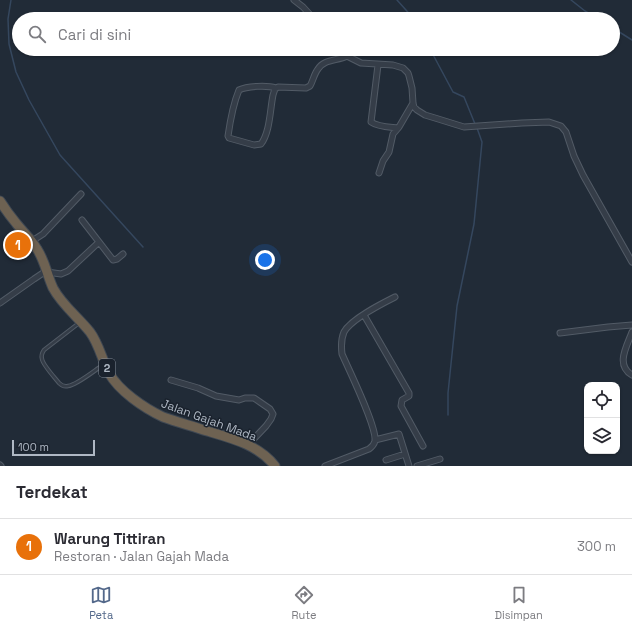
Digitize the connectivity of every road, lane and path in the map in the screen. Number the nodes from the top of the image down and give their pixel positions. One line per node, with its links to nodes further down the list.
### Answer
1 (294, 0): 2 (street)
2 (307, 12)
3 (347, 56): 4 (street); 5 (street)
4 (378, 65): 6 (street); 7 (street)
5 (276, 88): 5 (street)
6 (413, 103): 7 (street); 15 (street)
7 (398, 128): 8 (street)
8 (379, 172)
9 (81, 194): 12 (street)
10 (0, 201): 12 (highway, Jalan Gajah Mada / 2)
11 (82, 220): 13 (street)
12 (32, 241): 16 (highway, Jalan Gajah Mada / 2)
13 (99, 242): 14 (street); 16 (street)
14 (123, 254)
15 (632, 262)
16 (46, 271): 18 (street); 20 (highway, Jalan Gajah Mada / 2)
17 (395, 296): 19 (street)
18 (0, 303)
19 (364, 315): 27 (street); 29 (street)
20 (80, 321): 24 (highway, Jalan Gajah Mada / 2); 24 (lane)
21 (632, 325): 23 (street)
22 (632, 332): 25 (street)
23 (560, 333)
24 (105, 363): 28 (highway, Jalan Gajah Mada / 2)
25 (632, 375)
26 (171, 380): 28 (street)
27 (375, 440): 30 (street); 34 (street)
28 (248, 445): 33 (highway, Jalan Gajah Mada / 2)
29 (423, 446)
30 (405, 454): 32 (street); 35 (street)
31 (440, 459): 36 (street)
32 (386, 460)
33 (275, 466)
34 (325, 466)
35 (409, 466)
36 (417, 466)

